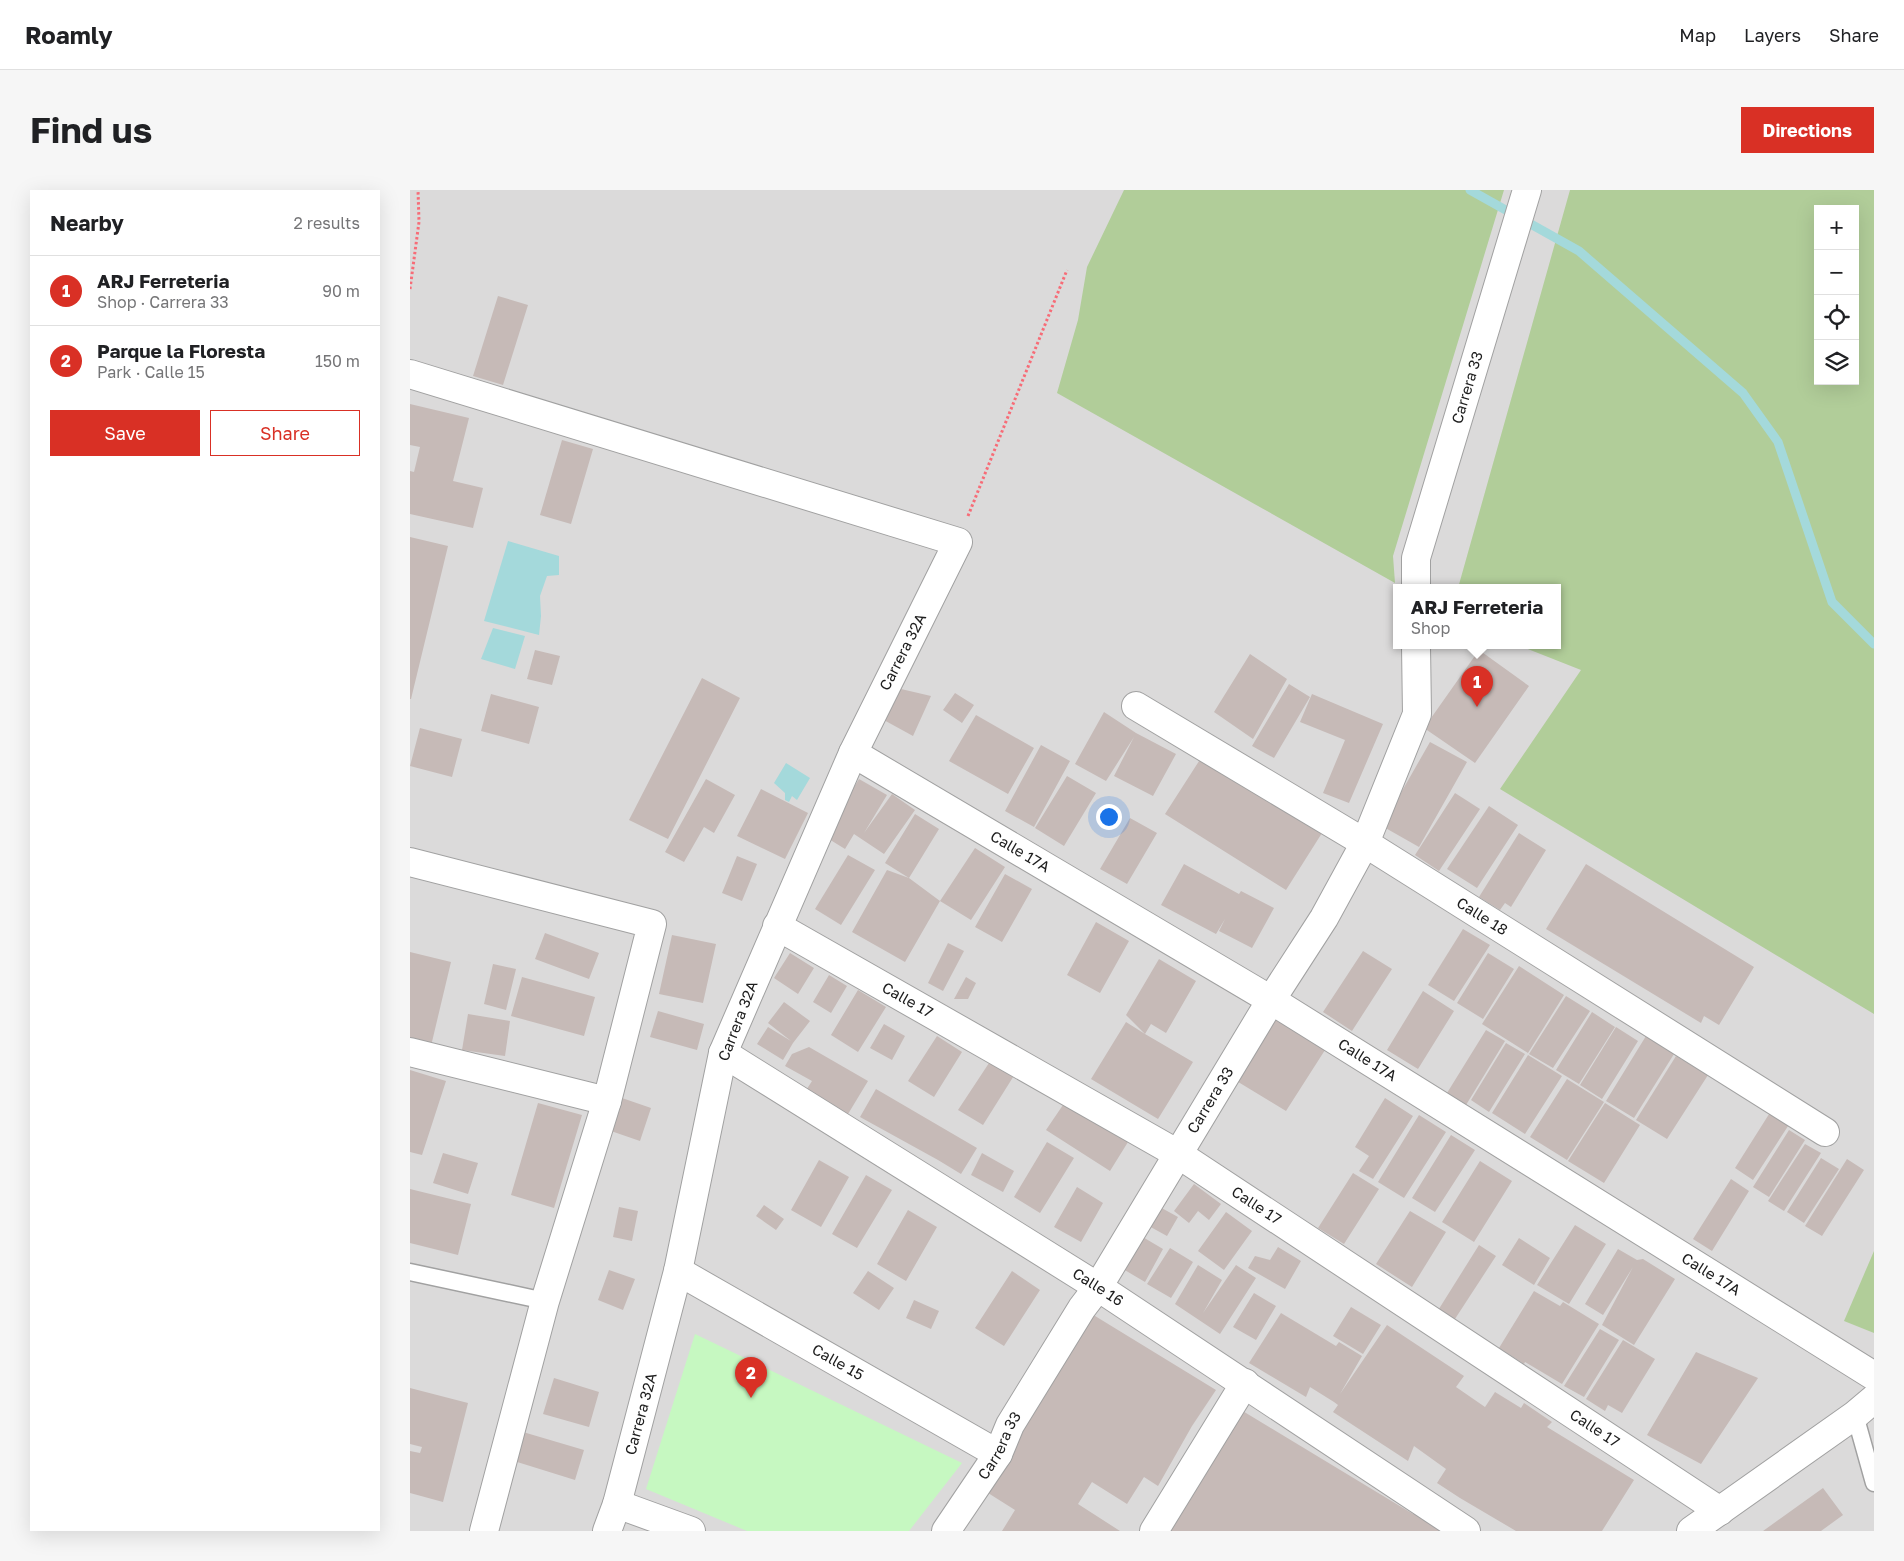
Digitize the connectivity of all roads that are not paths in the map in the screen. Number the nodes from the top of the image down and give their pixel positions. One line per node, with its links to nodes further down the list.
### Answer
1 (1528, 190): 3 (street, Carrera 33)
2 (410, 374): 6 (street, Carrera 32A)
3 (1416, 584)
4 (1416, 649): 7 (street, Carrera 33)
5 (1136, 706): 7 (street, Calle 18)
6 (854, 752): 9 (street, Carrera 32A); 10 (street, Calle 17A)
7 (1366, 843): 10 (street, Carrera 33); 14 (street, Calle 18)
8 (410, 862): 13 (street)
9 (777, 926): 12 (street, Carrera 32A); 15 (street, Calle 17)
10 (1270, 1000): 15 (street, Carrera 33); 20 (street, Calle 17A)
11 (410, 1052): 13 (street)
12 (723, 1053): 16 (street, Carrera 32A); 18 (street, Calle 16)
13 (607, 1101): 19 (street)
14 (1825, 1132)
15 (1178, 1154): 18 (street, Carrera 33); 26 (street, Calle 17)
16 (678, 1271): 23 (street, Calle 15); 25 (street, Carrera 32A)
17 (410, 1272): 19 (lane)
18 (1098, 1287): 21 (street, Calle 16); 23 (street, Carrera 33)
19 (546, 1301): 27 (street)
20 (1874, 1376)
21 (1245, 1383): 31 (street); 32 (street, Calle 16)
22 (1864, 1407): 24 (lane); 26 (street)
23 (998, 1454): 30 (street, Carrera 33)
24 (1874, 1483)
25 (617, 1504): 28 (street, Carrera 32A); 29 (street)
26 (1720, 1511): 33 (street)
27 (484, 1531)
28 (607, 1531)
29 (691, 1531)
30 (946, 1531)
31 (1154, 1531)
32 (1466, 1531)
33 (1691, 1531)

